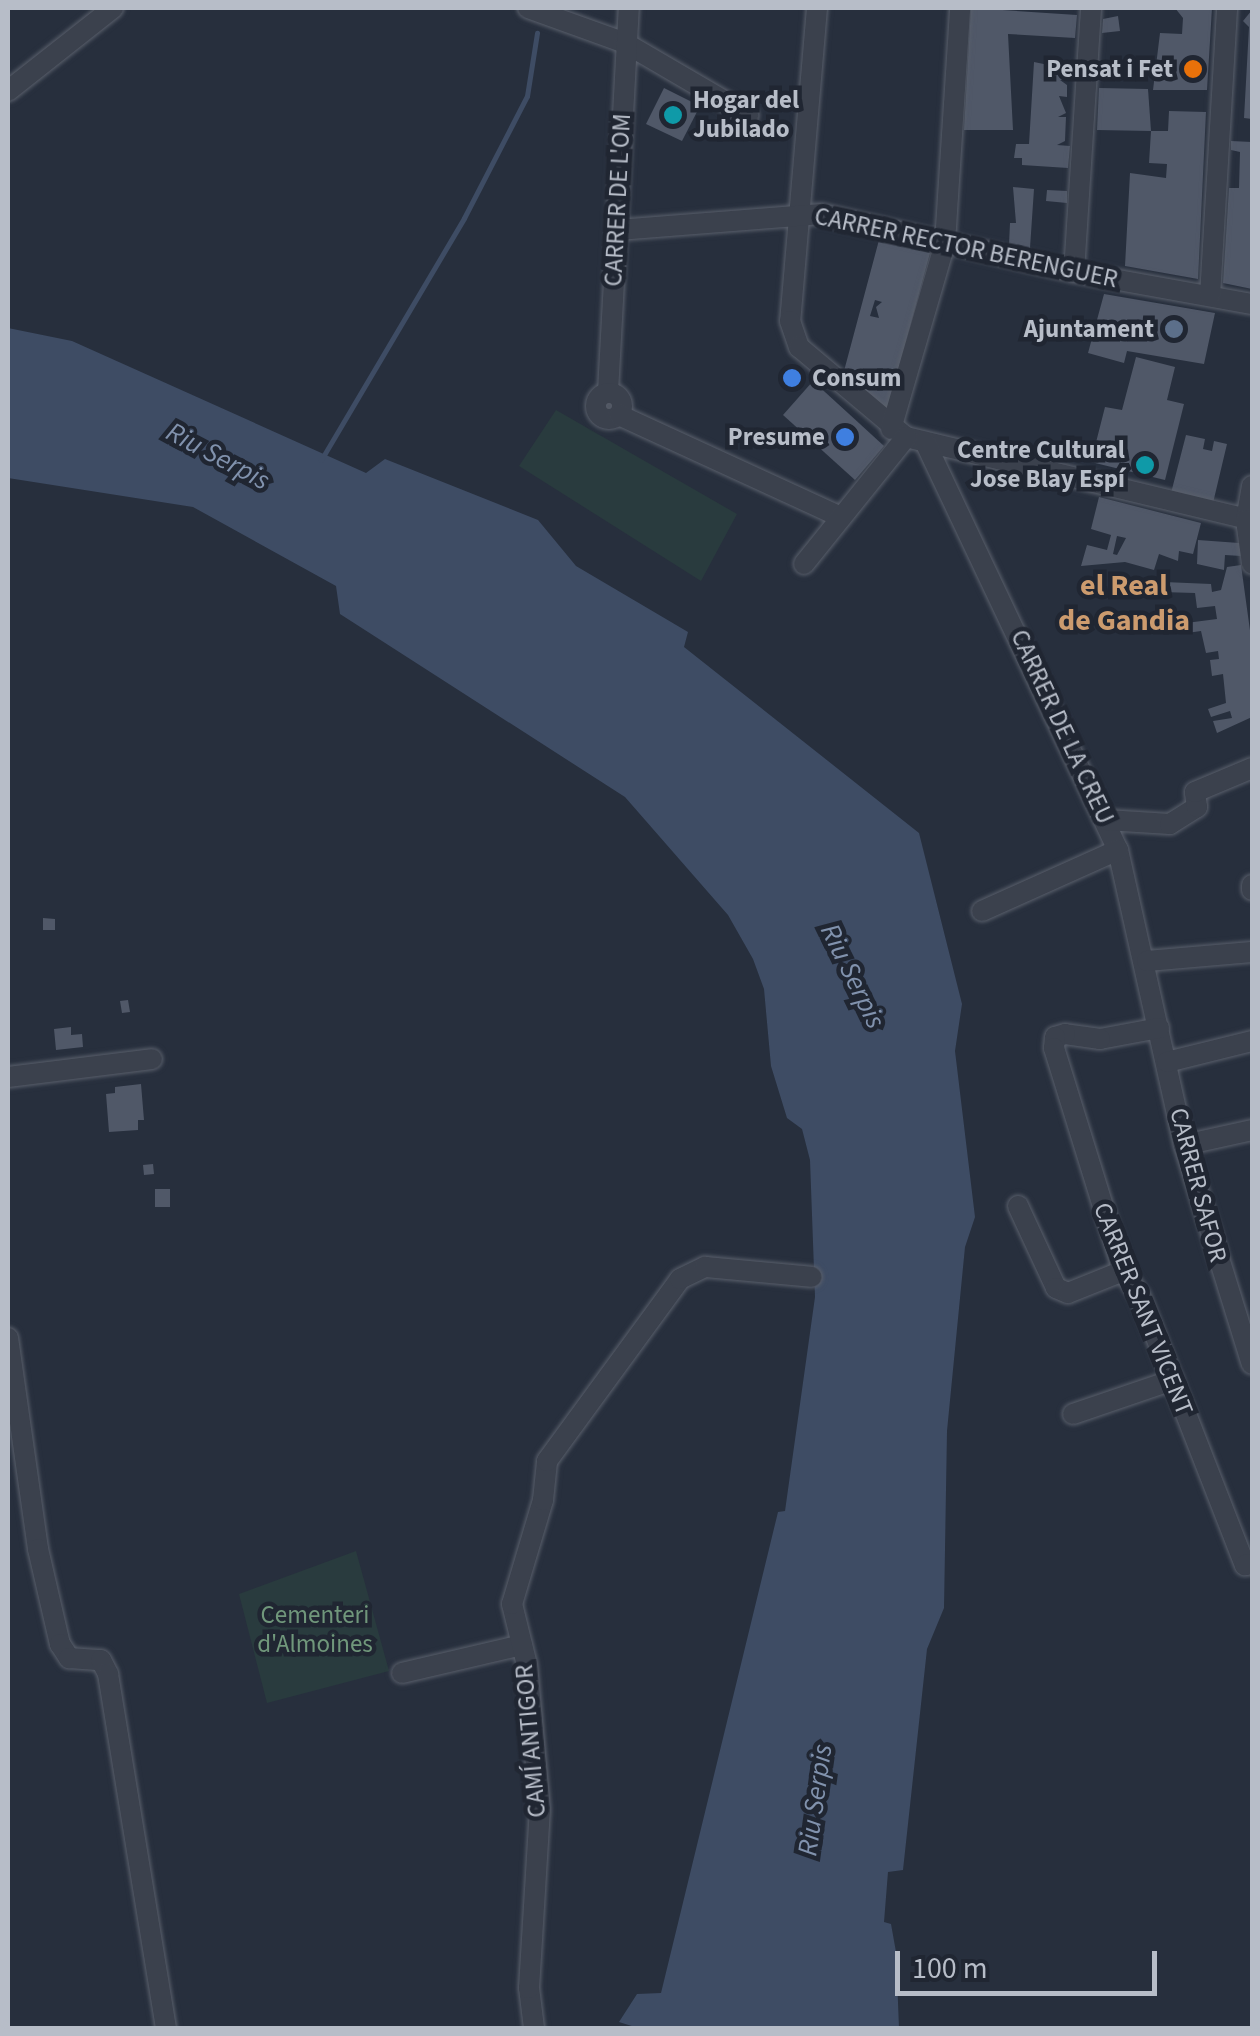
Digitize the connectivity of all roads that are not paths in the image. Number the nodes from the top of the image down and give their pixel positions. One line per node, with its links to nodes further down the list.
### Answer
1 (113, 8): 9 (street)
2 (528, 8): 8 (street)
3 (628, 8): 8 (street, CARRER DE L'OM)
4 (817, 8): 11 (street)
5 (960, 8): 13 (street)
6 (1091, 8): 14 (street)
7 (1226, 8): 15 (street)
8 (625, 43): 10 (street); 12 (street, CARRER DE L'OM)
9 (8, 91)
10 (748, 115)
11 (804, 214): 12 (street, CARRER RECTOR BERENGUER); 13 (street, CARRER RECTOR BERENGUER); 17 (street)
12 (618, 230): 19 (street, CARRER DE L'OM)
13 (945, 243): 14 (street, CARRER RECTOR BERENGUER); 17 (street)
14 (1074, 272): 15 (street, CARRER RECTOR BERENGUER)
15 (1210, 296): 16 (street, CARRER RECTOR BERENGUER)
16 (1252, 304)
17 (907, 436): 19 (street); 20 (street); 24 (street, CARRER DE LA CREU)
18 (1252, 486): 20 (street)
19 (841, 516): 21 (street)
20 (1249, 520): 22 (street)
21 (804, 564)
22 (1252, 564)
23 (1252, 768): 24 (street)
24 (1106, 820): 25 (street, CARRER DE LA CREU)
25 (1118, 850): 26 (street); 28 (street, CARRER DE LA CREU)
26 (982, 911)
27 (1252, 952): 28 (street)
28 (1147, 961): 29 (street, CARRER DE LA CREU)
29 (1159, 1028): 32 (street, CARRER SAFOR); 37 (street, CARRER SANT VICENT)
30 (1252, 1041): 32 (street)
31 (152, 1059): 33 (street)
32 (1166, 1062): 35 (street, CARRER SAFOR)
33 (8, 1077)
34 (1252, 1130): 35 (street)
35 (1184, 1144): 40 (street, CARRER SAFOR)
36 (1018, 1206): 37 (street)
37 (1123, 1271): 41 (street, CARRER SANT VICENT)
38 (812, 1276): 44 (street, CAMÍ ANTIGOR)
39 (8, 1338): 46 (street)
40 (1250, 1353)
41 (1173, 1380): 42 (street); 43 (street, CARRER SANT VICENT)
42 (1073, 1414)
43 (1248, 1564)
44 (522, 1645): 45 (street); 47 (street, CAMÍ ANTIGOR)
45 (402, 1674)
46 (166, 2028)
47 (534, 2028)

